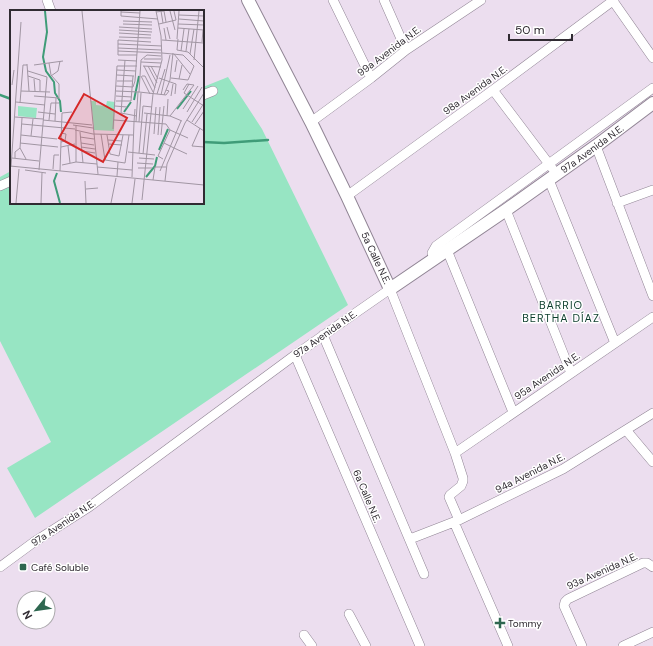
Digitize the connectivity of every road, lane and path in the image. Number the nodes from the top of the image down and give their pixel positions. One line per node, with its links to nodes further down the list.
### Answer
1 (47, 0): 7 (street)
2 (248, 0): 16 (street, 5a Calle N.E.)
3 (333, 0): 10 (street)
4 (384, 0): 8 (street)
5 (481, 0): 8 (street, 99a Avenida N.E.)
6 (614, 1): 9 (street); 12 (street, 98a Avenida N.E.)
7 (51, 10)
8 (406, 50): 10 (street, 99a Avenida N.E.)
9 (653, 58)
10 (371, 78): 16 (street, 99a Avenida N.E.)
11 (653, 88): 18 (street)
12 (493, 90): 18 (street); 23 (street, 98a Avenida N.E.)
13 (213, 91): 14 (street)
14 (204, 95)
15 (653, 103): 17 (street, 97a Avenida N.E.)
16 (311, 122): 23 (street, 5a Calle N.E.)
17 (596, 146): 19 (street, 97a Avenida N.E.); 24 (street)
18 (549, 164): 19 (street); 27 (street)
19 (553, 177): 25 (street, 97a Avenida N.E.); 32 (street)
20 (10, 181): 21 (street)
21 (0, 185)
22 (653, 190): 24 (street)
23 (347, 196): 28 (street, 5a Calle N.E.)
24 (618, 203): 29 (street)
25 (506, 210): 26 (street, 97a Avenida N.E.); 34 (street)
26 (447, 250): 27 (street, 97a Avenida N.E.); 35 (street)
27 (434, 258): 28 (street, 97a Avenida N.E.)
28 (390, 289): 31 (street, 97a Avenida N.E.); 38 (street, 5a Calle N.E.)
29 (653, 296)
30 (653, 317): 32 (street, 95a Avenida N.E.)
31 (323, 335): 33 (street, 97a Avenida N.E.); 41 (street)
32 (615, 342): 34 (street, 95a Avenida N.E.)
33 (295, 355): 43 (street, 97a Avenida N.E.); 50 (street, 6a Calle N.E.)
34 (571, 373): 35 (street, 95a Avenida N.E.)
35 (513, 412): 38 (street, 95a Avenida N.E.)
36 (653, 413): 37 (street, 94a Avenida N.E.)
37 (626, 430): 39 (street); 40 (street, 94a Avenida N.E.)
38 (455, 453): 40 (street, 5a Calle N.E.)
39 (653, 462)
40 (456, 521): 41 (street, 94a Avenida N.E.); 51 (street)
41 (410, 540): 44 (street)
42 (651, 566): 52 (street, 93a Avenida N.E.)
43 (0, 567)
44 (424, 574)
45 (349, 614): 49 (street)
46 (653, 632): 53 (street)
47 (304, 636): 48 (street)
48 (312, 646)
49 (366, 646)
50 (420, 646)
51 (508, 646)
52 (582, 646)
53 (624, 646)

